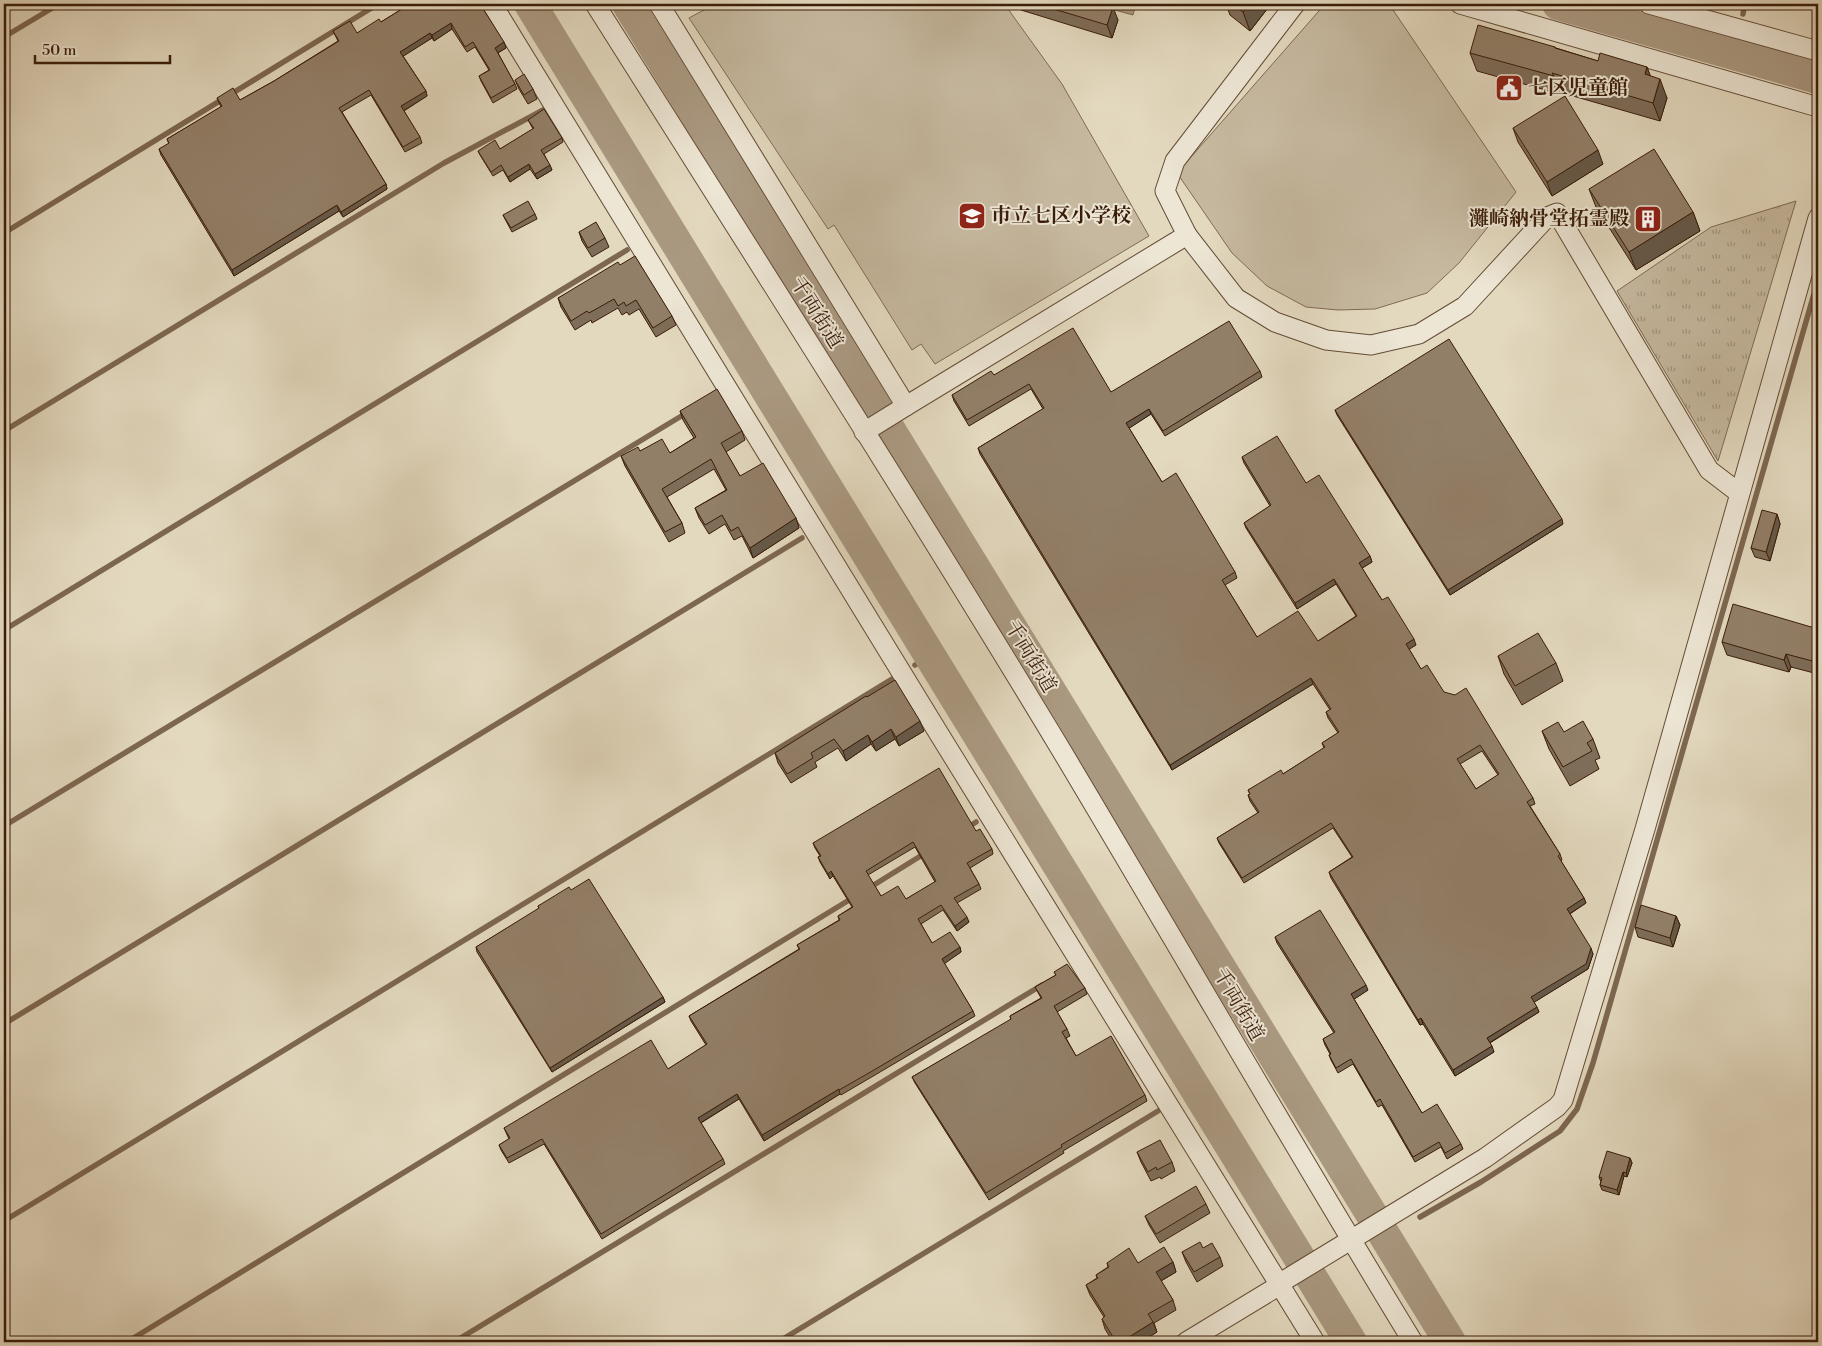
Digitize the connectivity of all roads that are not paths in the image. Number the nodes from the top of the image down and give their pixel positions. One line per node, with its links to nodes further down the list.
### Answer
1 (492, 4): 15 (street)
2 (596, 4): 12 (street, 千両街道)
3 (659, 4): 11 (street)
4 (1295, 4): 10 (street)
5 (1460, 4): 8 (street)
6 (1649, 4): 7 (street)
7 (1818, 51)
8 (1818, 107)
9 (1818, 218): 13 (street)
10 (1187, 235): 11 (street); 13 (street)
11 (893, 414): 12 (street)
12 (864, 432): 14 (street, 千両街道)
13 (1739, 493): 14 (street)
14 (1344, 1244): 15 (street); 18 (street, 千両街道)
15 (1283, 1282): 16 (street); 17 (street)
16 (1186, 1342)
17 (1315, 1342)
18 (1413, 1342)

